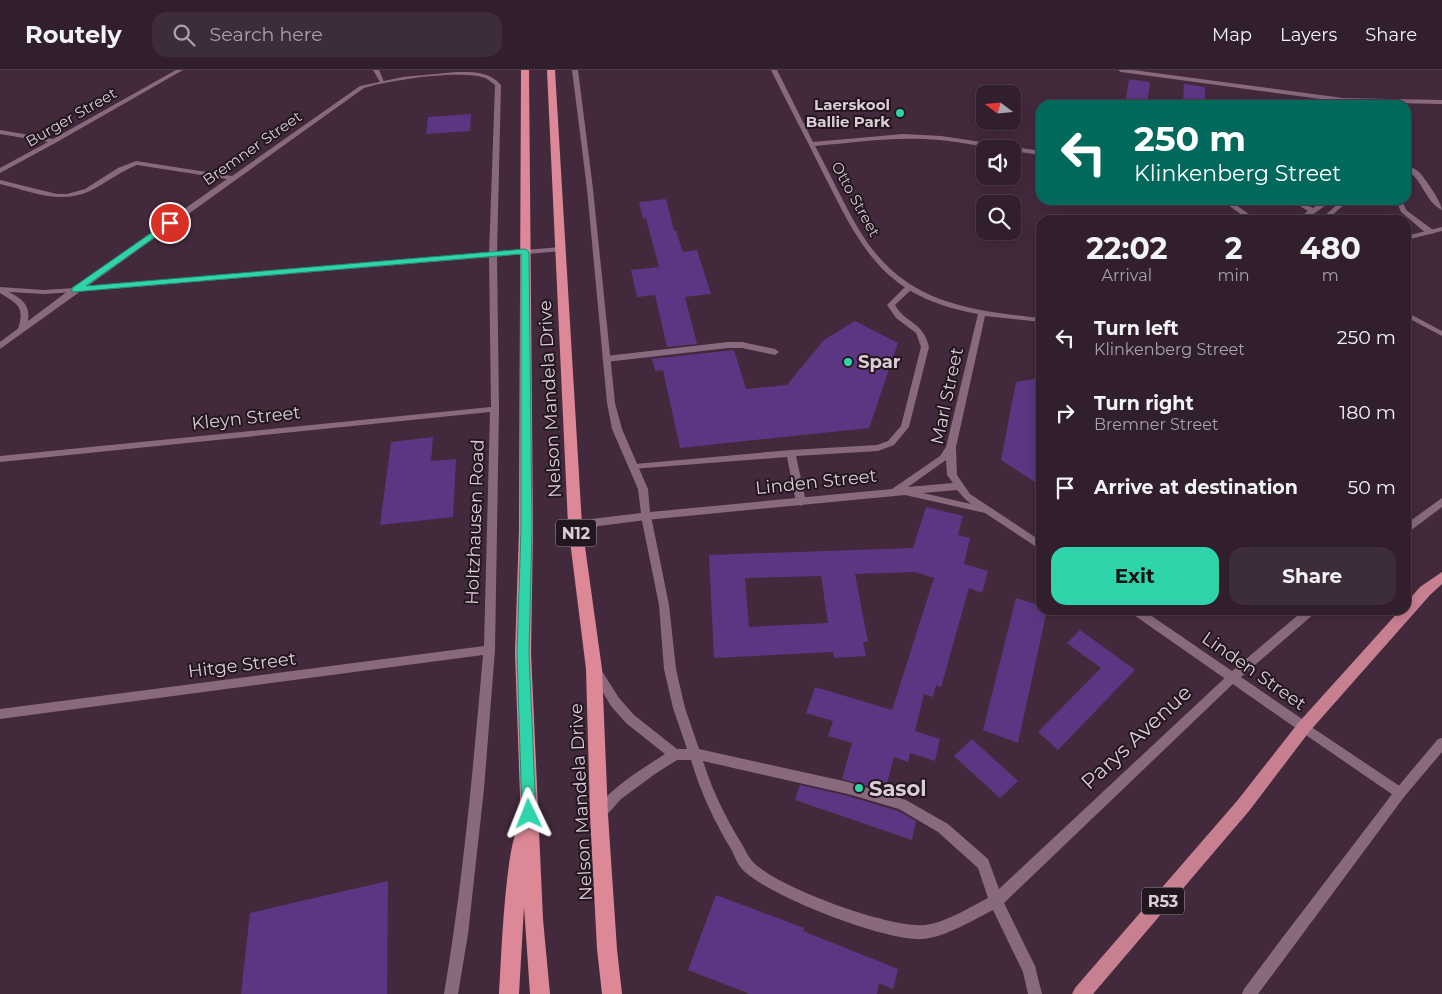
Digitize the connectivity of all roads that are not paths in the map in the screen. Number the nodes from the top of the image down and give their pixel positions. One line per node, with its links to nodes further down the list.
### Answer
1 (180, 70): 14 (street, Burger Street)
2 (376, 70): 9 (street)
3 (525, 70): 37 (highway, Nelson Mandela Drive)
4 (551, 70): 36 (highway, Nelson Mandela Drive / N12)
5 (575, 70): 49 (street)
6 (774, 70): 15 (street, Otto Street)
7 (1121, 70): 10 (street)
8 (466, 74): 9 (street, Bremner Street); 38 (street, Holtzhausen Road)
9 (382, 81): 19 (street, Bremner Street)
10 (1343, 100)
11 (1411, 101): 12 (street)
12 (1442, 102)
13 (0, 132): 14 (street)
14 (55, 140): 18 (street, Burger Street)
15 (811, 144): 16 (street); 39 (street, Otto Street)
16 (1036, 152)
17 (1411, 169): 26 (street)
18 (0, 171)
19 (232, 178): 20 (street); 41 (street, Bremner Street)
20 (0, 182)
21 (1232, 205): 28 (street)
22 (1303, 205): 27 (street)
23 (1322, 205): 27 (street)
24 (1340, 205): 30 (street)
25 (1401, 205): 31 (street)
26 (1442, 208)
27 (1313, 210): 29 (street)
28 (1246, 215)
29 (1306, 215)
30 (1329, 215)
31 (1408, 215)
32 (1411, 217): 34 (street)
33 (1442, 229): 34 (street)
34 (1430, 232): 35 (street)
35 (1411, 237)
36 (560, 249): 37 (street); 61 (highway, Nelson Mandela Drive / N12)
37 (525, 252): 38 (street); 78 (highway, Nelson Mandela Drive)
38 (493, 255): 41 (street); 50 (street, Holtzhausen Road)
39 (909, 288): 42 (street, Otto Street); 52 (street)
40 (0, 290): 41 (street); 45 (street)
41 (75, 290): 45 (street, Bremner Street)
42 (982, 312): 44 (street, Otto Street); 51 (street, Marl Street)
43 (1411, 317): 46 (street)
44 (1036, 319)
45 (22, 329): 47 (street, Bremner Street)
46 (1442, 334)
47 (0, 346)
48 (775, 352): 49 (street)
49 (606, 358): 54 (street)
50 (495, 409): 53 (street, Kleyn Street); 69 (street, Holtzhausen Road)
51 (951, 447): 55 (street, Marl Street); 56 (street)
52 (792, 453): 54 (street); 57 (street)
53 (0, 459)
54 (635, 467): 60 (street)
55 (958, 486): 56 (street, Linden Street); 59 (street)
56 (896, 492): 57 (street, Linden Street); 59 (street)
57 (801, 502): 60 (street, Linden Street)
58 (1442, 502): 62 (street)
59 (991, 512): 63 (street)
60 (646, 516): 61 (street, Linden Street); 75 (street)
61 (575, 525): 70 (highway, Nelson Mandela Drive / N12)
62 (1411, 526)
63 (1036, 543)
64 (1442, 578): 65 (main road, R53)
65 (1411, 607)
66 (1142, 615): 71 (street, Linden Street)
67 (1305, 615): 71 (street, Parys Avenue)
68 (1404, 615): 73 (main road, R53)
69 (489, 650): 72 (street, Hitge Street); 81 (street, Holtzhausen Road)
70 (594, 669): 76 (street); 79 (highway, Nelson Mandela Drive / N12)
71 (1233, 677): 73 (street, Linden Street); 80 (street, Parys Avenue)
72 (0, 714)
73 (1304, 727): 77 (street); 86 (main road, R53)
74 (1442, 743): 77 (street)
75 (695, 754): 76 (street); 80 (street); 80 (street, Parys Avenue)
76 (675, 756): 79 (street)
77 (1400, 793): 87 (street)
78 (529, 814): 82 (highway); 83 (highway, Nelson Mandela Drive)
79 (599, 816): 84 (highway, Nelson Mandela Drive / N12)
80 (996, 901): 85 (street)
81 (451, 994)
82 (508, 994)
83 (540, 994)
84 (612, 994)
85 (1035, 994)
86 (1081, 994)
87 (1249, 994)

